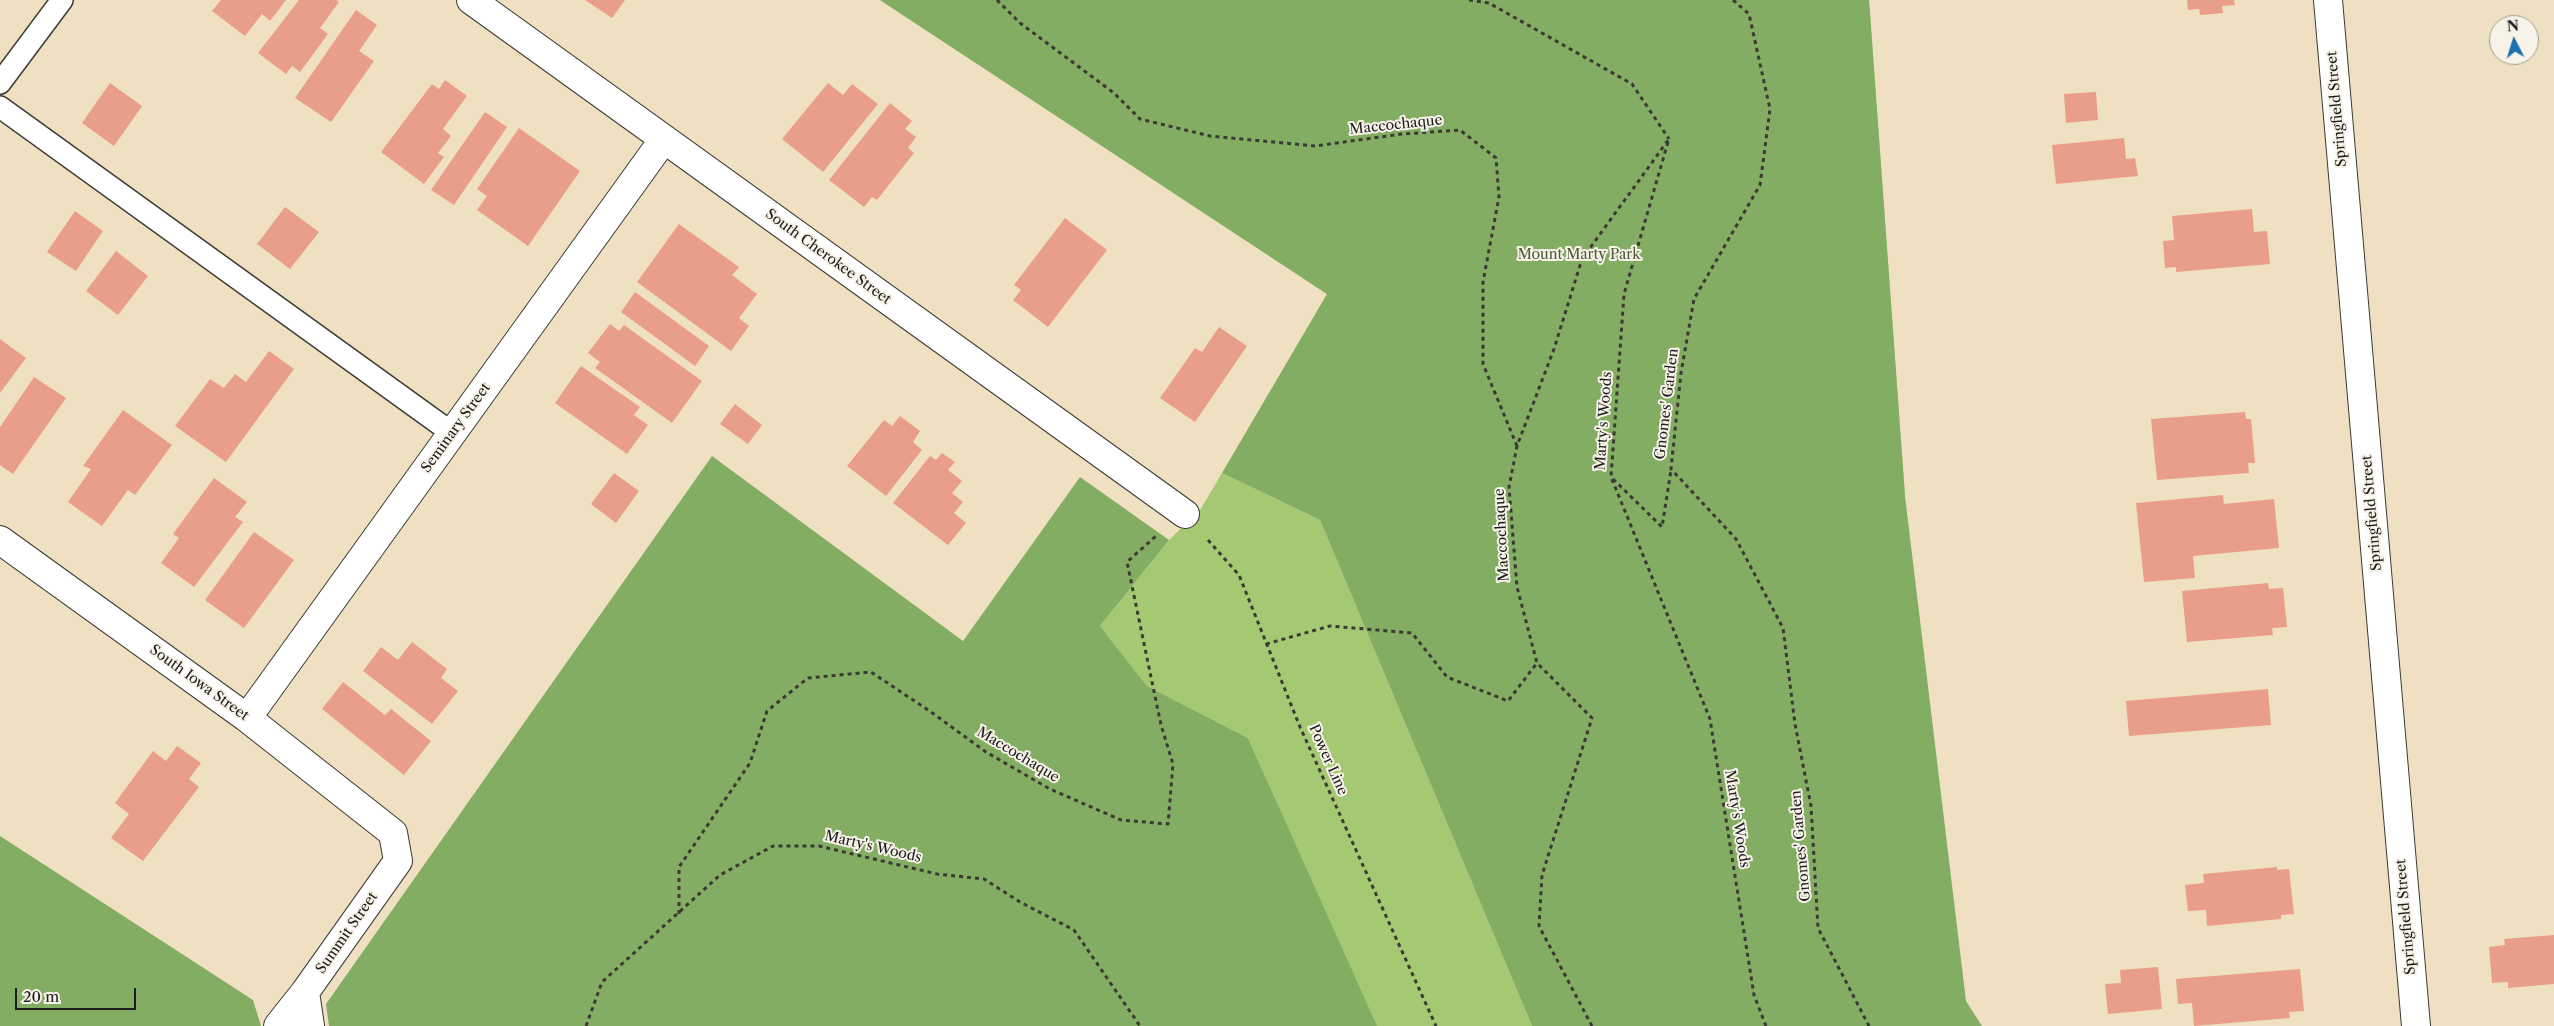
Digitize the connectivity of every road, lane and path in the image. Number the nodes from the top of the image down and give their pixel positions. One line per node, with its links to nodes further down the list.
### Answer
1 (62, 0): 7 (lane)
2 (471, 0): 10 (street, South Cherokee Street)
3 (997, 0): 12 (path, Maccochaque)
4 (1469, 0): 9 (path)
5 (1733, 0): 13 (path, Gnomes' Garden)
6 (2328, 0): 31 (street, Springfield Street)
7 (0, 83)
8 (0, 108): 11 (lane)
9 (1669, 138): 12 (path); 14 (path, Marty's Woods)
10 (664, 139): 11 (street, Seminary Street); 15 (street, South Cherokee Street)
11 (452, 433): 19 (street, Seminary Street)
12 (1517, 446): 18 (path, Maccochaque)
13 (1671, 469): 14 (path); 30 (path, Gnomes' Garden)
14 (1611, 477): 29 (path, Marty's Woods)
15 (1185, 514): 17 (path, Power Line); 21 (path, Maccochaque)
16 (0, 540): 19 (street, South Iowa Street)
17 (1266, 644): 18 (path); 27 (path, Power Line)
18 (1537, 663): 28 (path)
19 (247, 718): 20 (street, South Iowa Street)
20 (393, 833): 22 (street, Summit Street)
21 (679, 914): 25 (path, Marty's Woods); 26 (path, Marty's Woods)
22 (305, 992): 23 (street, Summit Street); 24 (street)
23 (278, 1026)
24 (310, 1026)
25 (586, 1026)
26 (1140, 1026)
27 (1436, 1026)
28 (1592, 1026)
29 (1766, 1026)
30 (1870, 1026)
31 (2416, 1026)

